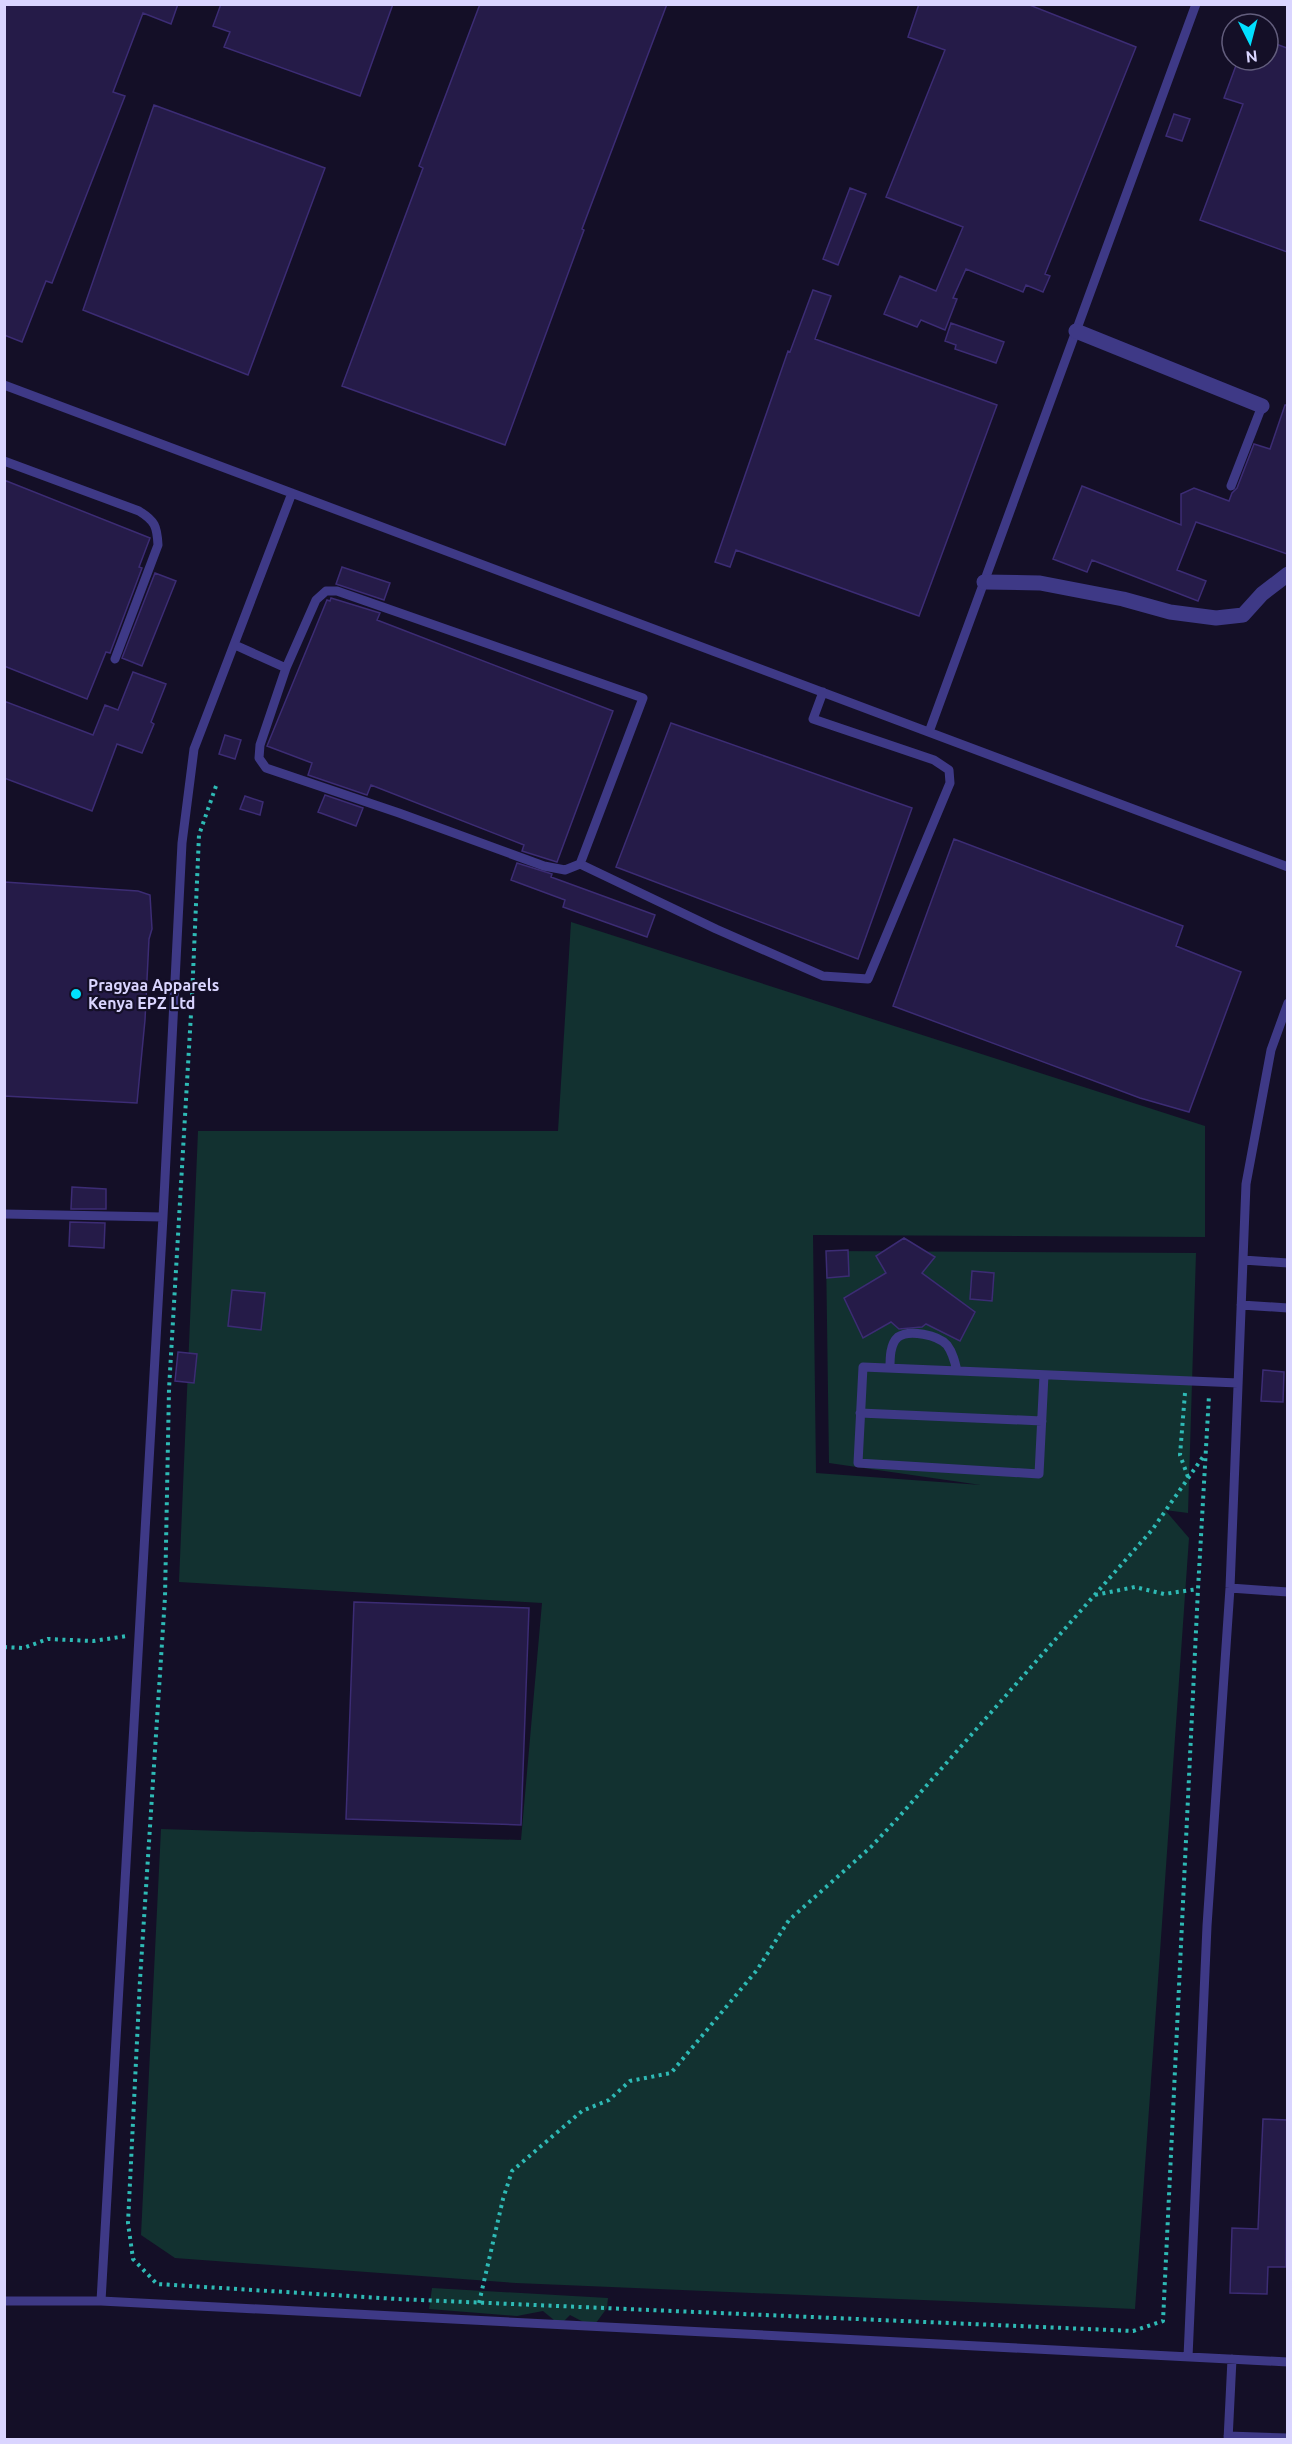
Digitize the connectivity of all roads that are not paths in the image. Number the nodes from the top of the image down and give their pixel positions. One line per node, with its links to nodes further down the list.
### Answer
1 (1196, 4): 2 (lane)
2 (1076, 332): 4 (street); 9 (lane)
3 (4, 385): 7 (lane)
4 (1262, 406): 6 (lane)
5 (4, 461): 11 (lane)
6 (1230, 486)
7 (292, 493): 10 (lane); 13 (lane)
8 (1287, 574): 9 (street)
9 (984, 582): 14 (lane)
10 (235, 645): 12 (lane); 19 (lane)
11 (115, 659)
12 (286, 668): 15 (lane); 15 (lane)
13 (823, 692): 14 (lane); 15 (lane)
14 (929, 732): 16 (lane)
15 (580, 864)
16 (1287, 867)
17 (1287, 1003): 20 (lane)
18 (4, 1214): 19 (lane)
19 (164, 1217): 33 (lane)
20 (1243, 1260): 21 (lane); 22 (lane)
21 (1287, 1263)
22 (1242, 1305): 23 (lane); 27 (lane)
23 (1287, 1308)
24 (890, 1368): 25 (lane); 25 (lane); 28 (lane)
25 (957, 1371): 26 (lane)
26 (1044, 1375): 27 (lane); 29 (lane)
27 (1238, 1383): 30 (lane)
28 (860, 1413): 29 (lane); 29 (lane)
29 (1042, 1421)
30 (1230, 1588): 31 (lane); 34 (lane)
31 (1287, 1592)
32 (4, 2301): 33 (lane)
33 (101, 2301): 34 (lane)
34 (1188, 2357): 35 (lane)
35 (1232, 2359): 36 (lane); 37 (lane)
36 (1287, 2362)
37 (1228, 2438): 38 (lane)
38 (1287, 2438)

